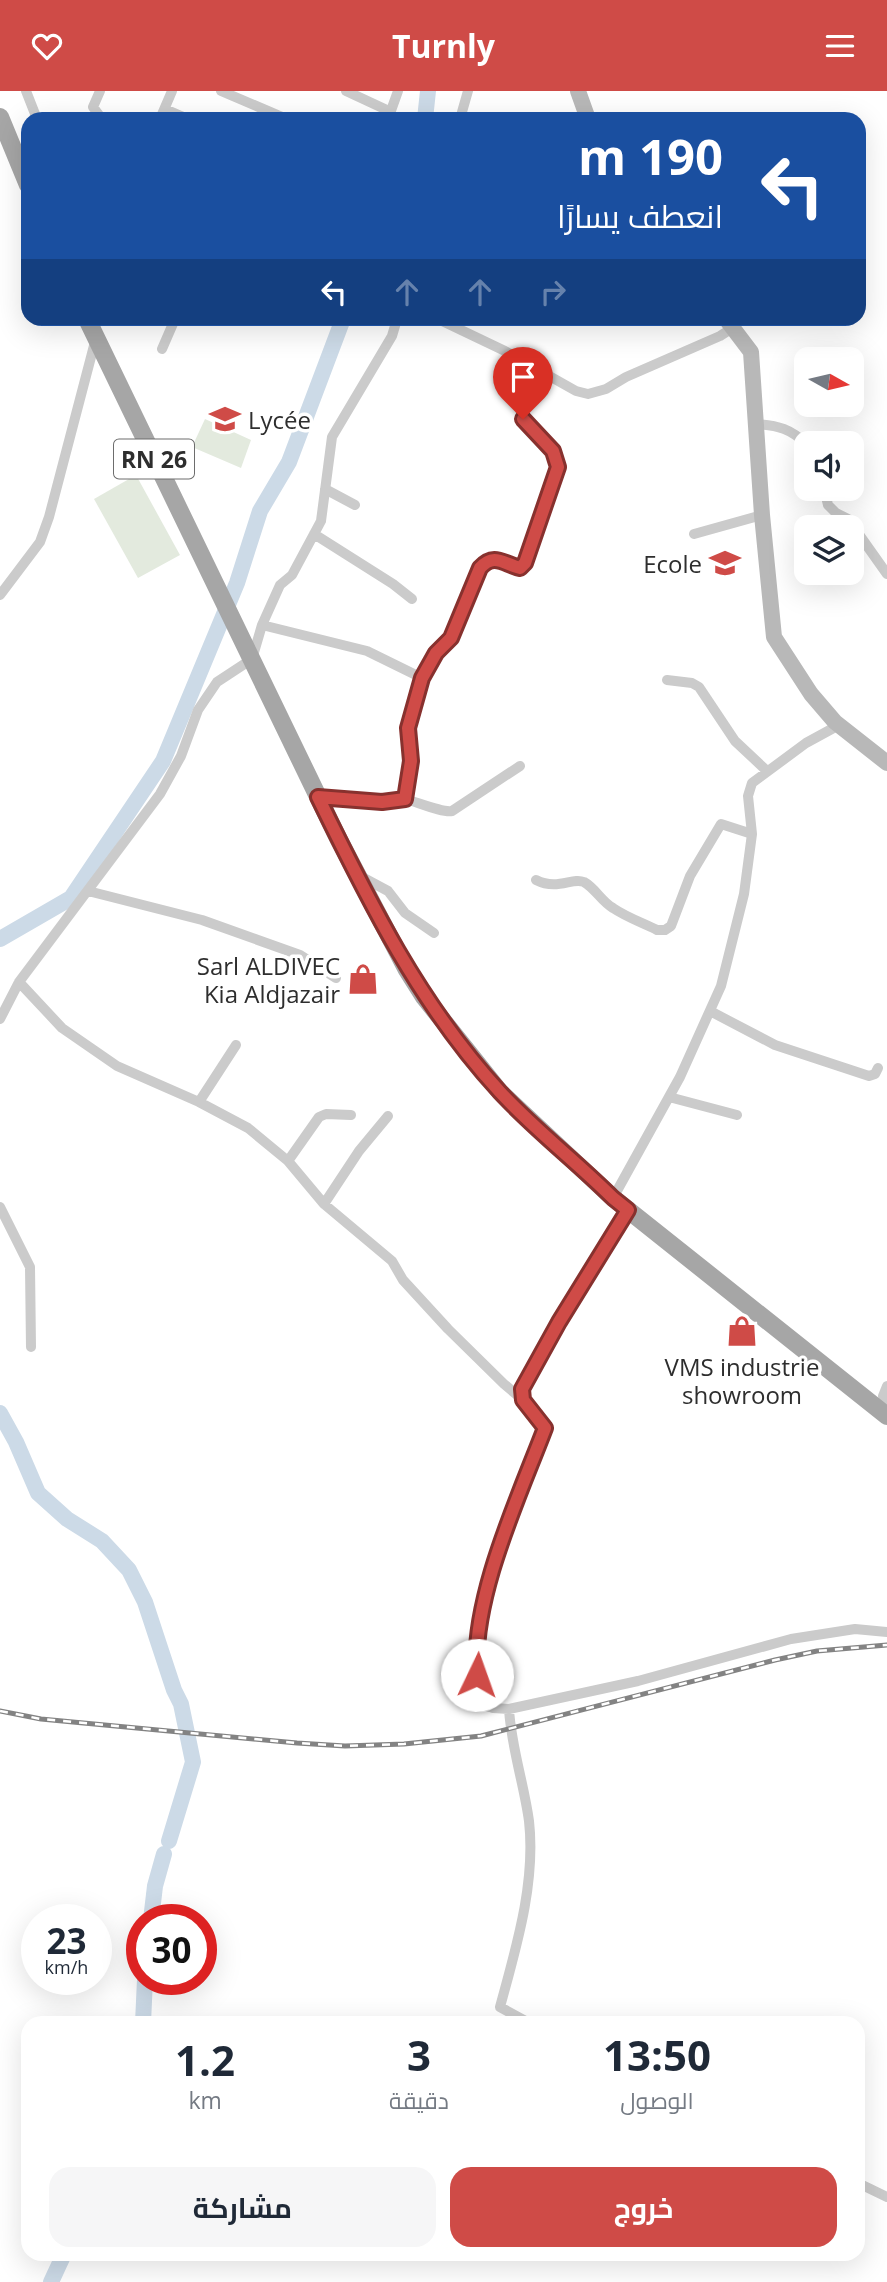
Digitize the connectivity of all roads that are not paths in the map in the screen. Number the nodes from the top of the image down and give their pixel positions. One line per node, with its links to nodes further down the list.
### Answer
1 (26, 91): 9 (street)
2 (100, 91): 10 (street)
3 (172, 91): 11 (street)
4 (221, 91): 12 (street)
5 (346, 91): 13 (street)
6 (398, 91): 14 (street)
7 (468, 91): 15 (street)
8 (578, 91): 16 (street)
9 (34, 112)
10 (97, 112)
11 (164, 112)
12 (270, 112)
13 (383, 112)
14 (389, 112)
15 (462, 112)
16 (586, 112)
17 (0, 117): 18 (main road)
18 (21, 168)
19 (90, 326): 25 (main road, RN 26)
20 (172, 326): 26 (street)
21 (395, 326): 30 (street)
22 (453, 326): 27 (street)
23 (728, 326): 27 (street)
24 (732, 326): 28 (street)
25 (96, 338): 37 (street); 40 (main road, RN 26)
26 (162, 349)
27 (542, 373): 41 (street)
28 (756, 424): 29 (street); 33 (street)
29 (794, 434)
30 (326, 489): 32 (street); 34 (street)
31 (827, 501): 36 (street)
32 (355, 505)
33 (762, 515): 35 (street); 43 (street)
34 (314, 534): 38 (street); 39 (street)
35 (694, 534)
36 (887, 574)
37 (0, 595)
38 (412, 599)
39 (262, 625): 40 (street); 41 (street)
40 (252, 659): 47 (main road, RN 26); 52 (street)
41 (422, 678): 48 (street)
42 (667, 680): 46 (street)
43 (839, 725): 44 (street); 46 (street)
44 (887, 763)
45 (520, 766): 48 (street)
46 (767, 771): 49 (street)
47 (318, 797): 48 (street); 50 (main road, RN 26)
48 (405, 799)
49 (752, 834): 51 (street); 56 (street)
50 (358, 875): 53 (street); 66 (main road, RN 26)
51 (536, 880)
52 (88, 891): 54 (street); 55 (street)
53 (434, 933)
54 (336, 978)
55 (19, 982): 57 (street); 61 (street)
56 (710, 1011): 59 (street); 60 (street)
57 (0, 1019)
58 (236, 1045): 61 (street)
59 (878, 1068)
60 (668, 1097): 63 (street); 66 (street)
61 (199, 1102): 65 (street)
62 (351, 1115): 65 (street)
63 (737, 1115)
64 (388, 1116): 67 (street)
65 (288, 1161): 67 (street)
66 (613, 1198): 69 (main road, RN 26)
67 (324, 1204): 72 (street)
68 (0, 1207): 70 (street)
69 (628, 1210): 72 (street); 73 (main road, RN 26)
70 (31, 1347)
71 (887, 1386): 73 (street)
72 (523, 1400): 75 (street)
73 (887, 1414)
74 (887, 1632): 75 (street)
75 (509, 1709): 76 (street)
76 (516, 2016)
77 (865, 2186): 78 (street)
78 (887, 2197)

